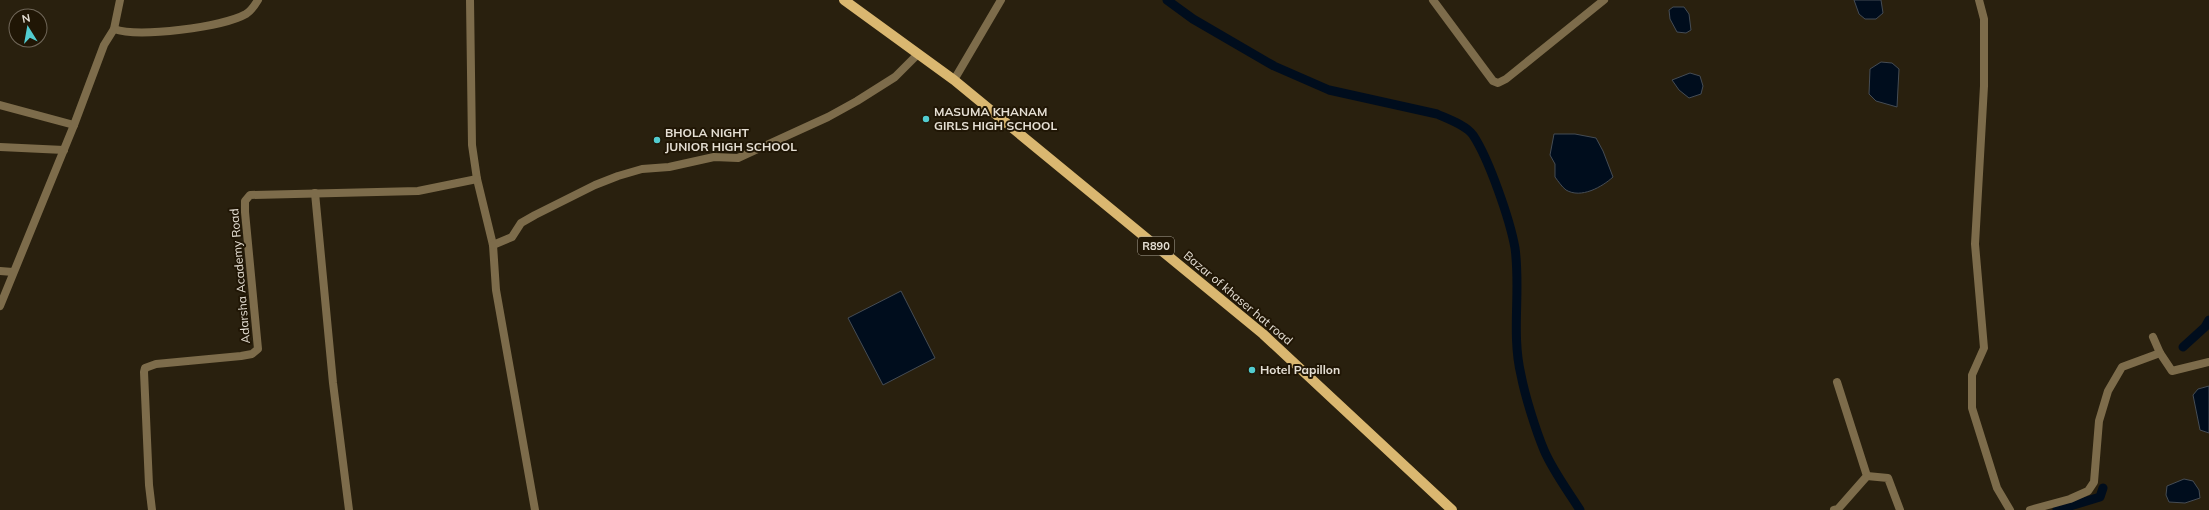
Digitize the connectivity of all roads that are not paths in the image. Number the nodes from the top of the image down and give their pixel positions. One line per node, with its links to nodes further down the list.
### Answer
1 (120, 0): 9 (street)
2 (258, 0): 9 (street)
3 (470, 0): 16 (street)
4 (844, 0): 10 (main road, Bazar of khaser hat road / R890)
5 (1001, 0): 11 (street)
6 (1433, 0): 7 (street)
7 (1604, 0)
8 (1979, 0): 33 (street)
9 (114, 29): 13 (street)
10 (917, 55): 11 (main road, Bazar of khaser hat road / R890); 18 (street)
11 (954, 80): 30 (main road, Bazar of khaser hat road / R890)
12 (0, 105): 13 (street)
13 (74, 125): 15 (street)
14 (0, 147): 15 (street)
15 (64, 150): 20 (street)
16 (477, 179): 17 (street, Adarsha Academy Road); 18 (street)
17 (315, 193): 27 (street, Adarsha Academy Road); 28 (street)
18 (493, 245): 29 (street)
19 (0, 272): 20 (street)
20 (13, 272): 21 (street)
21 (0, 306)
22 (2153, 337): 23 (street)
23 (2160, 353): 24 (street); 34 (street)
24 (2209, 362)
25 (1838, 382): 26 (street)
26 (1867, 476): 31 (street); 32 (street)
27 (152, 510)
28 (349, 510)
29 (535, 510)
30 (1452, 510)
31 (1834, 510)
32 (1900, 510)
33 (2010, 510)
34 (2030, 510)

